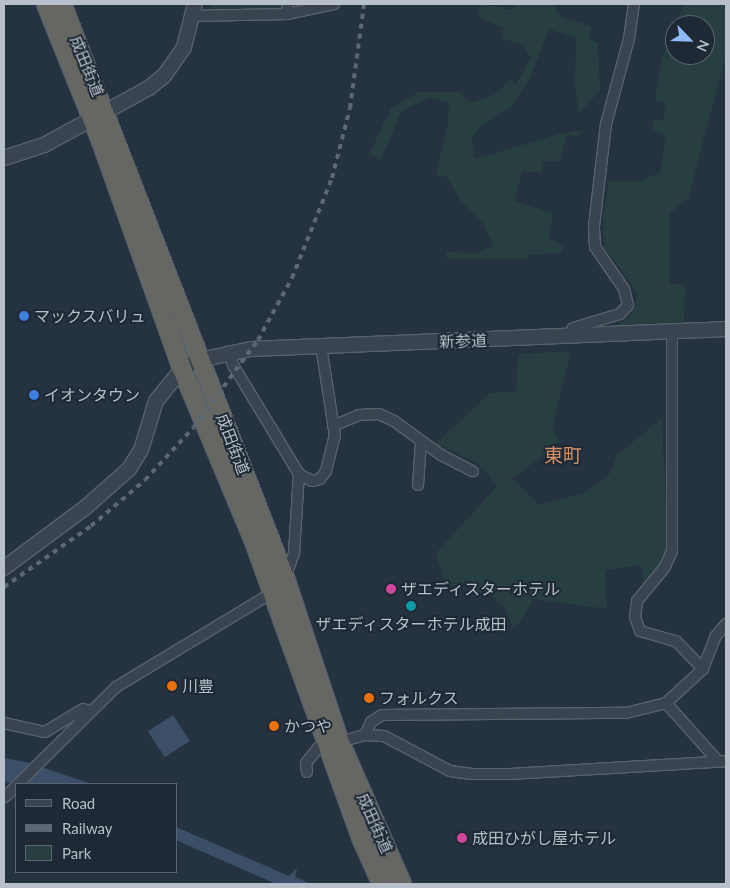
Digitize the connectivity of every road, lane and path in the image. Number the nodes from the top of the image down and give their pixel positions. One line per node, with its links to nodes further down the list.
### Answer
1 (46, 4): 7 (highway, 成田街道)
2 (62, 4): 7 (highway, 成田街道)
3 (334, 4): 5 (street)
4 (634, 4): 11 (street)
5 (288, 9): 6 (street)
6 (194, 10): 7 (street)
7 (98, 113): 8 (street); 14 (highway, 成田街道); 15 (highway, 成田街道)
8 (4, 158)
9 (726, 330): 10 (street, 新参道)
10 (672, 332): 11 (street, 新参道); 25 (street)
11 (568, 337): 12 (street, 新参道)
12 (321, 346): 13 (street, 新参道); 16 (street)
13 (229, 352): 14 (street, 新参道); 19 (street)
14 (200, 360): 15 (street, 新参道); 22 (highway, 成田街道)
15 (182, 369): 21 (street); 23 (highway, 成田街道)
16 (333, 426): 17 (street); 19 (street)
17 (421, 442): 18 (street); 20 (street)
18 (473, 471)
19 (299, 474): 22 (street)
20 (418, 485)
21 (4, 568)
22 (286, 578): 23 (street); 30 (highway, 成田街道)
23 (272, 592): 27 (street); 30 (highway, 成田街道)
24 (726, 624): 25 (street)
25 (703, 669): 26 (street)
26 (666, 703): 29 (street); 31 (street)
27 (91, 711): 28 (street); 33 (street)
28 (4, 723)
29 (365, 735): 30 (street); 31 (street)
30 (332, 743): 32 (street); 36 (highway, 成田街道); 37 (highway, 成田街道)
31 (722, 760)
32 (307, 772)
33 (19, 783)
34 (15, 787): 35 (street)
35 (5, 797)
36 (382, 884)
37 (402, 884)

